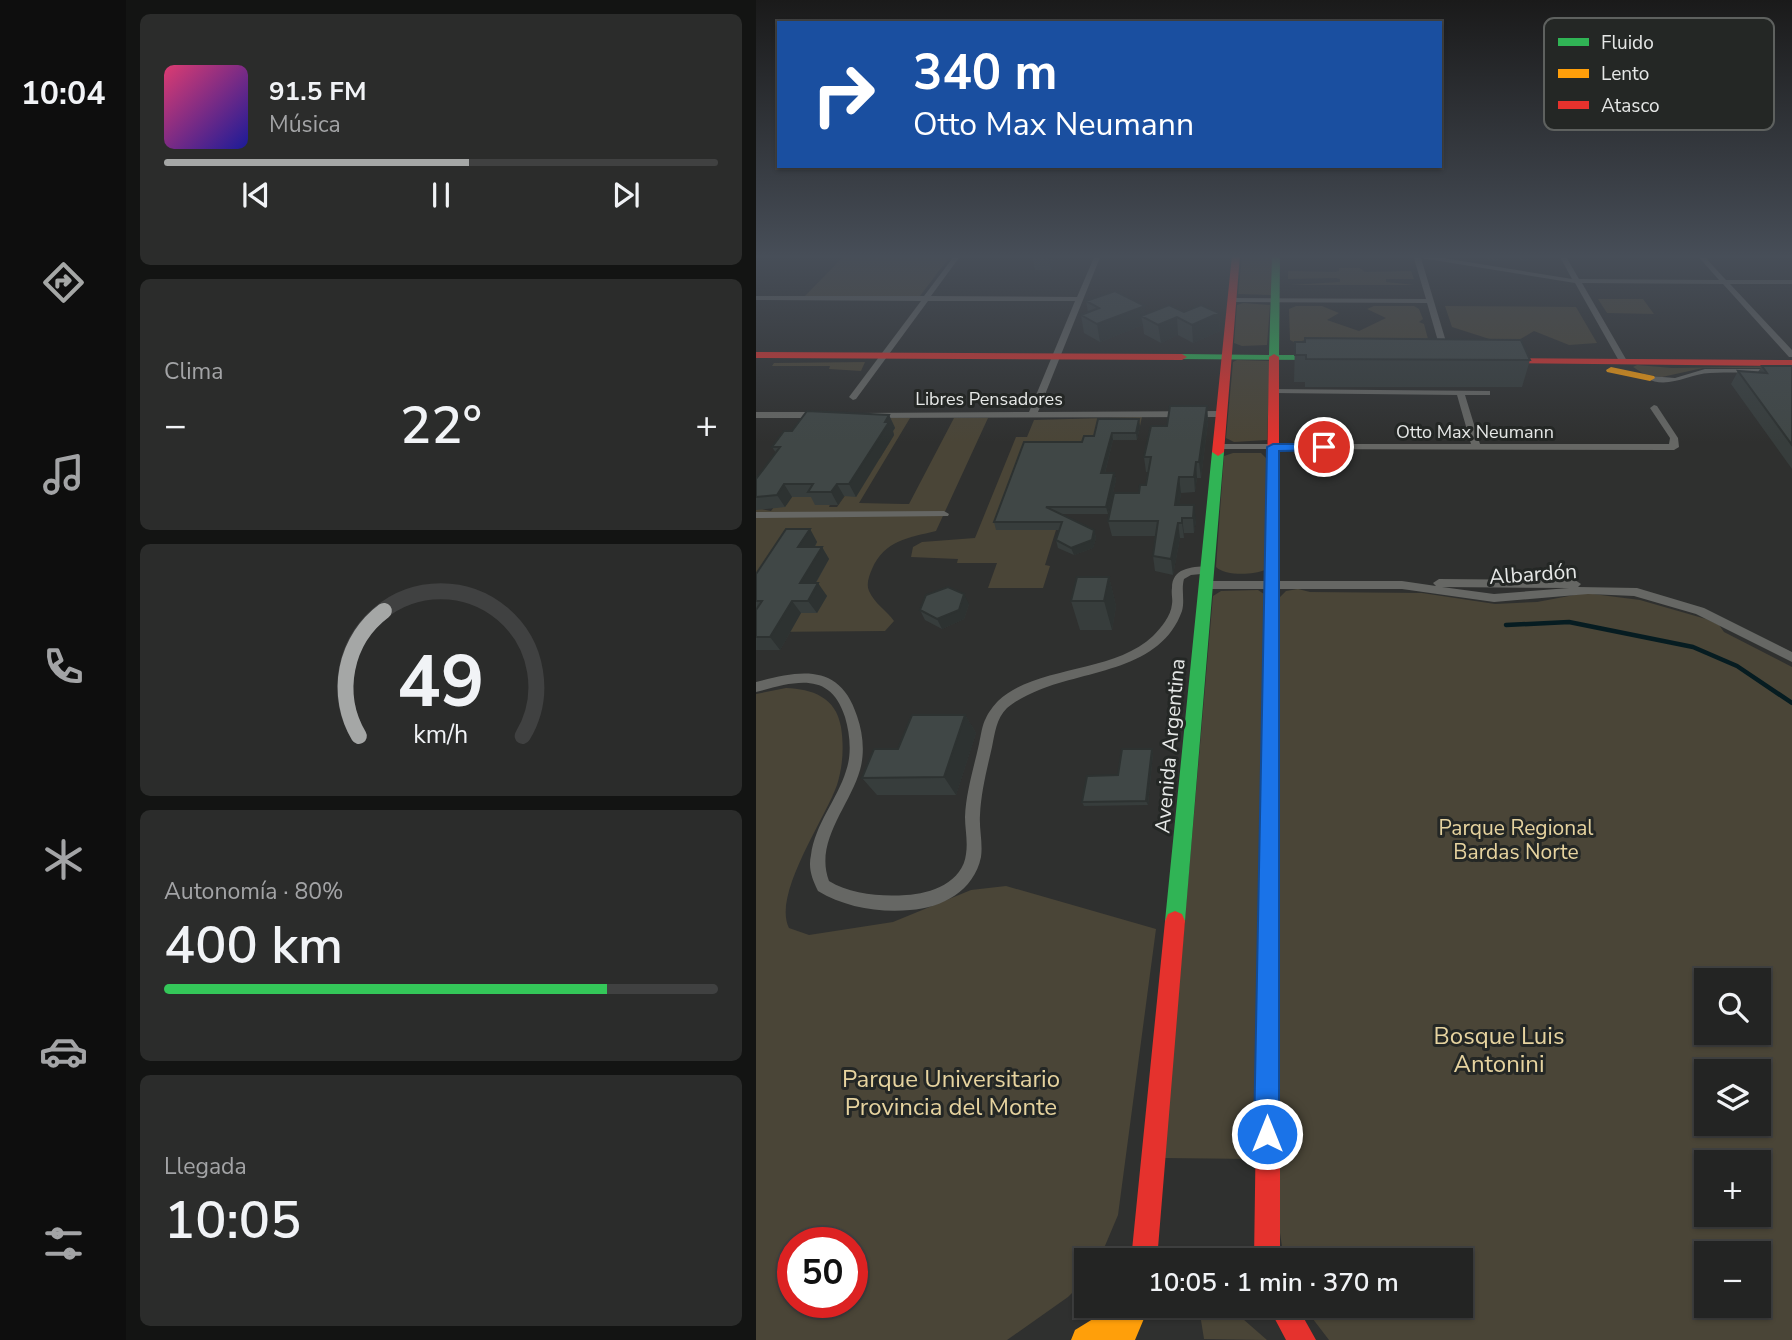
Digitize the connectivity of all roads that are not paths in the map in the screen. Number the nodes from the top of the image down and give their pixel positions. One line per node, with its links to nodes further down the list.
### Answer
1 (912, 318): 10 (street)
2 (1073, 318): 9 (street)
3 (1231, 318): 11 (main road, Avenida Argentina)
4 (1275, 318): 12 (main road)
5 (1433, 318): 15 (street)
6 (1596, 318): 18 (street)
7 (1758, 318): 17 (street)
8 (756, 349): 10 (main road)
9 (1059, 351): 10 (main road); 11 (main road); 31 (street)
10 (887, 352): 14 (main road); 25 (street)
11 (1228, 353): 12 (main road); 27 (main road, Avenida Argentina)
12 (1274, 353): 13 (main road); 22 (main road)
13 (1335, 354)
14 (756, 355)
15 (1439, 355): 16 (main road)
16 (1463, 355)
17 (1792, 356): 18 (main road)
18 (1619, 357): 19 (main road); 19 (main road); 21 (main road)
19 (1531, 360): 21 (main road)
20 (1792, 371): 21 (street)
21 (1650, 379)
22 (1274, 391): 23 (street); 33 (main road)
23 (1460, 392): 24 (street); 34 (street)
24 (1487, 393)
25 (853, 397)
26 (1654, 408): 34 (street, Otto Max Neumann)
27 (1222, 414): 31 (street, Libres Pensadores); 32 (main road, Avenida Argentina)
28 (756, 415): 29 (street)
29 (828, 415)
30 (855, 415): 31 (street, Libres Pensadores)
31 (1032, 415)
32 (1218, 447): 33 (street); 37 (main road, Avenida Argentina)
33 (1273, 447): 34 (street, Otto Max Neumann); 38 (main road)
34 (1477, 448)
35 (944, 514): 36 (street)
36 (756, 515)
37 (1207, 577): 38 (street, Albardón); 40 (street); 41 (main road, Avenida Argentina)
38 (1272, 585): 39 (street, Albardón); 42 (main road)
39 (1792, 657)
40 (756, 687)
41 (1144, 1248)
42 (1267, 1248)
43 (1115, 1318): 47 (main road)
44 (1128, 1318): 48 (main road)
45 (1284, 1318): 46 (street)
46 (1298, 1333)
47 (1085, 1340)
48 (1121, 1340)

